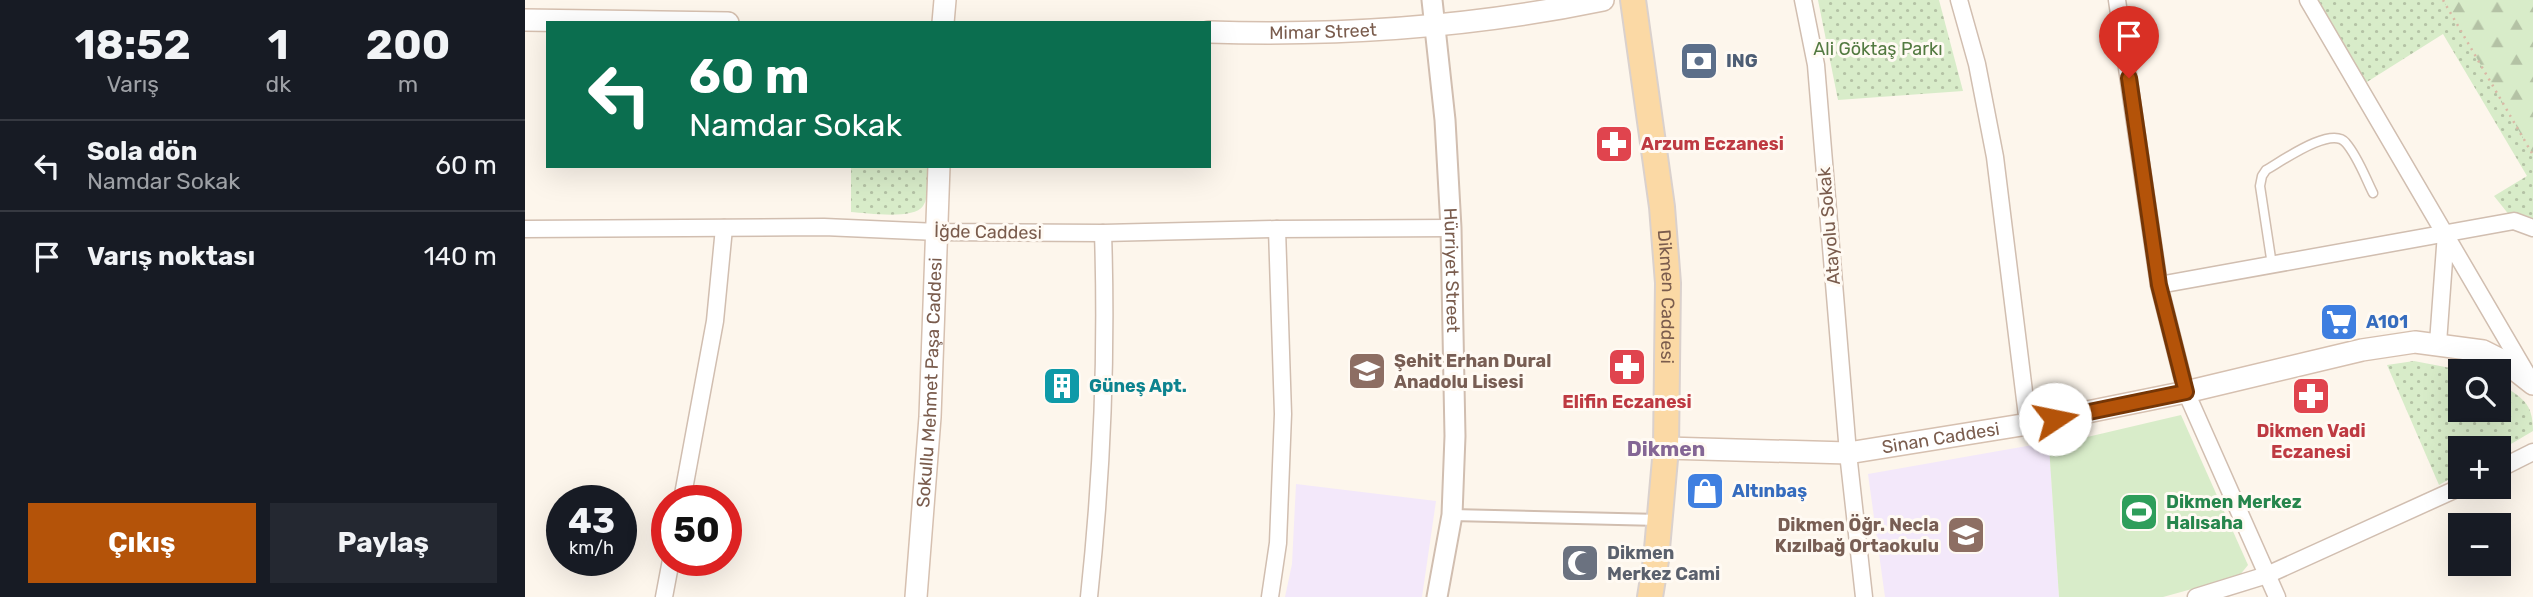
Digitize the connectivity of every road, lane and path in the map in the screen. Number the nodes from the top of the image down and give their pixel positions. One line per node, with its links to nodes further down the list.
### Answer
1 (945, 0): 12 (main road)
2 (1432, 0): 13 (street, Hürriyet Street)
3 (1603, 0): 13 (main road, Mimar Street)
4 (1633, 0): 32 (main road, Dikmen Caddesi)
5 (1803, 0): 34 (street, Atayolu Sokak)
6 (1959, 0): 31 (street)
7 (2117, 0): 27 (street)
8 (2308, 0): 25 (street)
9 (2443, 0): 15 (path)
10 (525, 20): 11 (main road)
11 (593, 21)
12 (943, 21)
13 (1434, 25): 14 (main road, Mimar Street); 19 (street, Hürriyet Street)
14 (1211, 32)
15 (2533, 155)
16 (939, 168): 23 (main road, Sokullu Mehmet Paşa Caddesi)
17 (2373, 193): 26 (lane)
18 (724, 228): 21 (street, İğde Caddesi); 23 (street, İğde Caddesi); 36 (street)
19 (1451, 228): 22 (street, İğde Caddesi); 38 (street, Hürriyet Street)
20 (2533, 228): 25 (street)
21 (525, 229)
22 (1277, 229): 24 (street, İğde Caddesi); 45 (street)
23 (937, 232): 24 (street, İğde Caddesi); 43 (main road, Sokullu Mehmet Paşa Caddesi)
24 (1103, 233): 44 (street)
25 (2446, 233): 26 (street); 28 (street); 29 (street)
26 (2272, 265): 27 (street)
27 (2159, 285): 30 (street)
28 (2438, 344): 29 (main road, Sinan Caddesi); 30 (main road, Sinan Caddesi)
29 (2533, 384)
30 (2186, 392): 31 (main road, Sinan Caddesi); 40 (street)
31 (2028, 424): 34 (main road, Sinan Caddesi)
32 (1666, 448): 34 (main road, Sinan Caddesi); 39 (main road, Dikmen Caddesi)
33 (2533, 452): 35 (street)
34 (1848, 453): 48 (street, Atayolu Sokak)
35 (2511, 463)
36 (685, 485)
37 (2448, 493): 40 (street)
38 (1452, 515): 39 (street); 46 (street, Hürriyet Street)
39 (1660, 520): 47 (main road, Dikmen Caddesi)
40 (2267, 575): 49 (street); 50 (street)
41 (668, 576): 42 (street)
42 (664, 597)
43 (916, 597)
44 (1089, 597)
45 (1270, 597)
46 (1437, 597)
47 (1650, 597)
48 (1864, 597)
49 (2196, 597)
50 (2277, 597)

